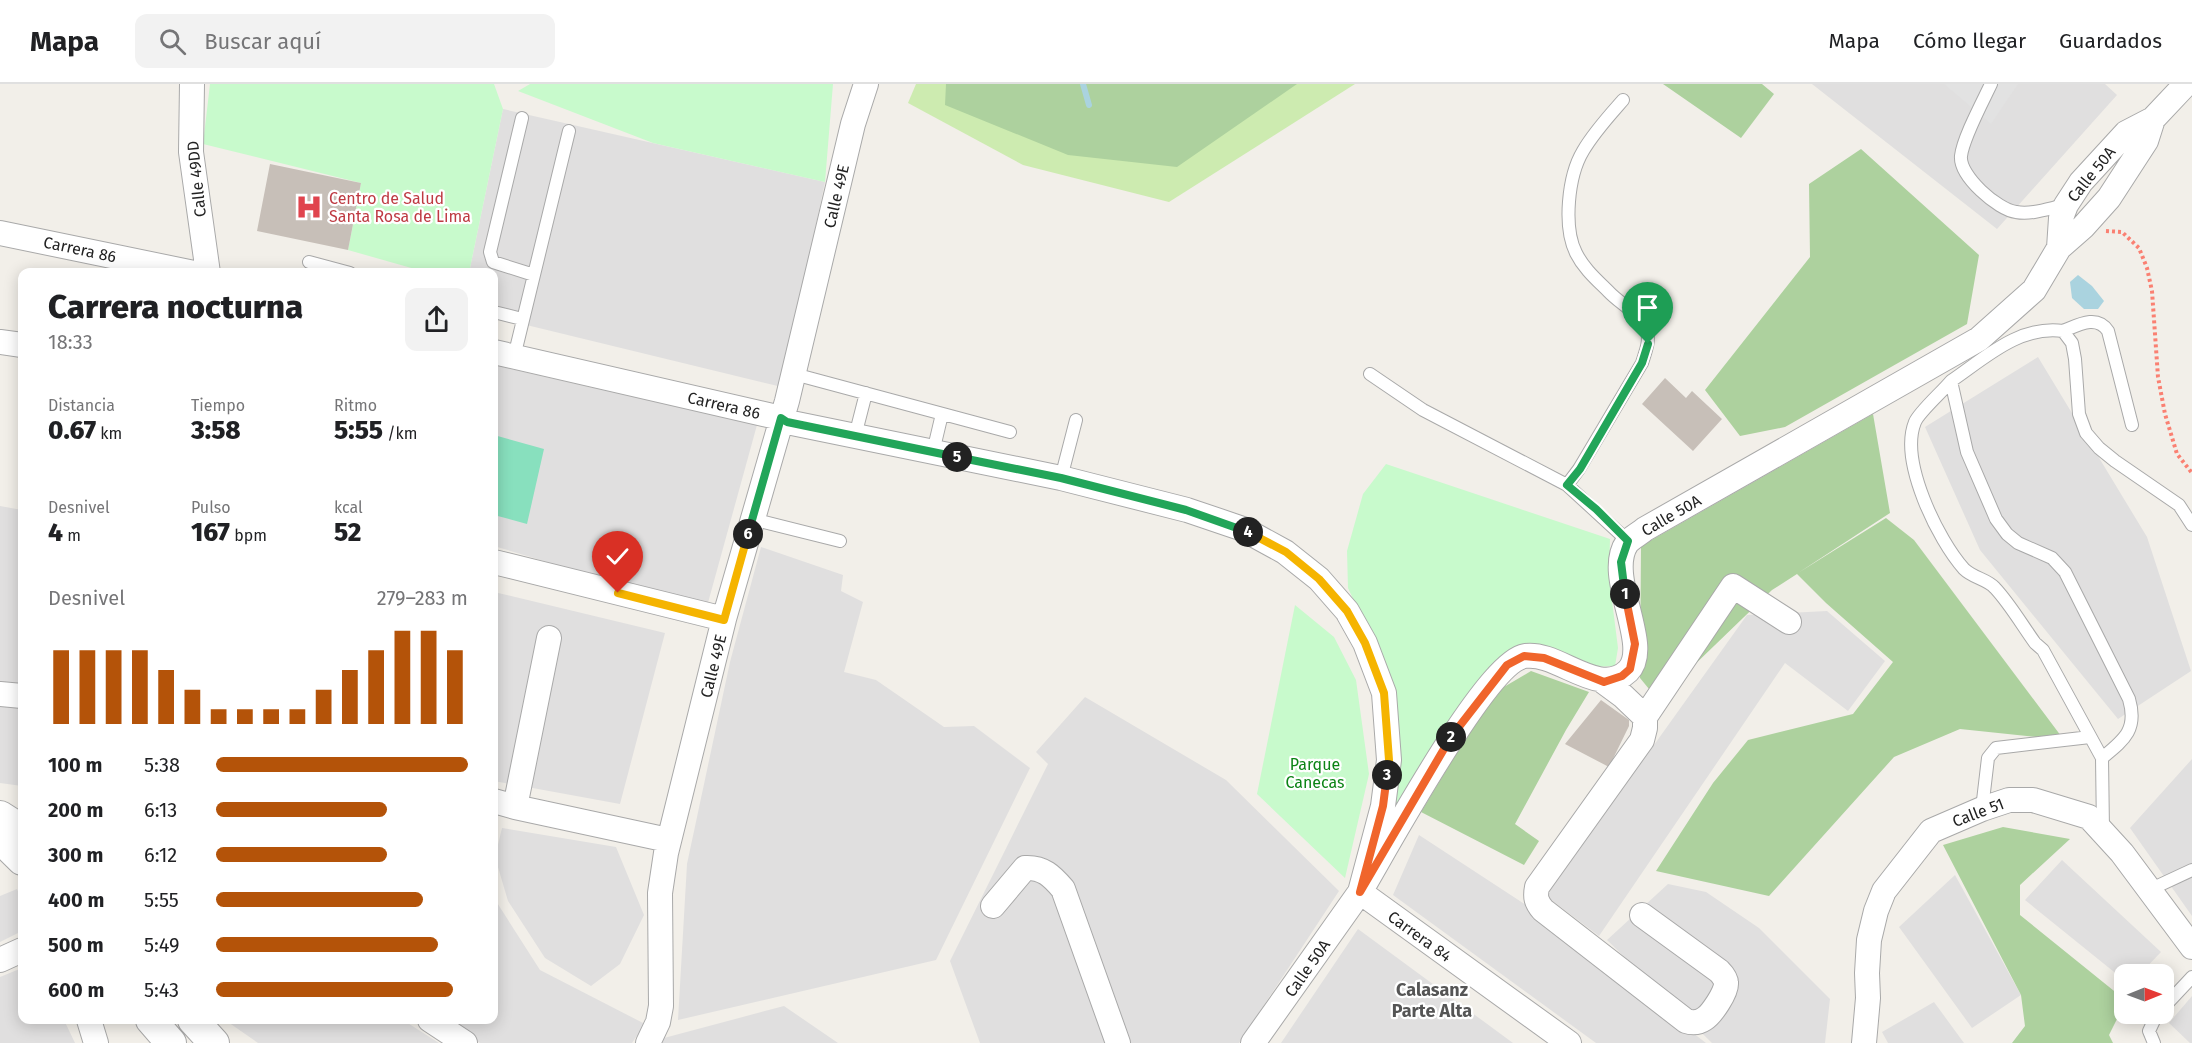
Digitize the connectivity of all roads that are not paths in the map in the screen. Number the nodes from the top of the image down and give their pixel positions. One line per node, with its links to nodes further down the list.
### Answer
1 (192, 84): 14 (street, Calle 49DD)
2 (866, 84): 23 (street, Calle 49E)
3 (1991, 84): 9 (lane)
4 (2186, 84): 7 (street, Calle 50A)
5 (1623, 100): 35 (lane)
6 (522, 118): 16 (lane)
7 (2153, 119): 9 (street, Calle 50A); 11 (street, Calle 50A)
8 (569, 131): 16 (lane)
9 (2066, 205): 11 (street, Calle 50A)
10 (0, 233): 13 (street, Carrera 86)
11 (2059, 248): 39 (street, Calle 50A)
12 (309, 262): 15 (lane)
13 (170, 268)
14 (207, 268)
15 (331, 268)
16 (534, 275): 18 (lane)
17 (498, 313): 18 (lane)
18 (522, 319): 22 (lane)
19 (2062, 331): 25 (lane); 30 (lane); 37 (lane)
20 (0, 342): 21 (street)
21 (18, 344)
22 (504, 354): 28 (street, Carrera 86)
23 (794, 374): 26 (lane); 28 (street, Calle 49E)
24 (1370, 374): 35 (lane)
25 (1951, 381): 49 (lane); 50 (lane)
26 (866, 393): 27 (lane); 32 (lane)
27 (942, 414): 31 (lane); 33 (lane)
28 (781, 418): 32 (street, Carrera 86); 36 (street, Calle 49E)
29 (1076, 420): 34 (lane)
30 (2132, 425)
31 (1010, 432)
32 (855, 436): 33 (street, Carrera 86)
33 (933, 452): 34 (street, Carrera 86)
34 (1061, 478): 44 (street, Carrera 86)
35 (1567, 485): 39 (lane)
36 (752, 519): 38 (lane); 41 (street, Calle 49E)
37 (2192, 525)
38 (840, 541)
39 (1628, 541): 45 (street, Calle 50A)
40 (498, 563): 41 (street)
41 (724, 620): 56 (street, Calle 49E)
42 (1789, 622): 48 (street)
43 (549, 638): 51 (street)
44 (1365, 643): 61 (street, Calle 50A)
45 (1604, 682): 48 (street); 61 (street, Calle 50A)
46 (0, 694): 47 (street)
47 (18, 696)
48 (1645, 717): 63 (street)
49 (2090, 737): 50 (lane); 52 (lane)
50 (2102, 758): 55 (lane)
51 (504, 804): 56 (street)
52 (1982, 808): 55 (street, Calle 51); 82 (street, Calle 51)
53 (0, 816): 54 (street)
54 (18, 827)
55 (2103, 831): 60 (street, Calle 51)
56 (668, 840): 78 (street, Calle 49E)
57 (0, 842): 58 (street)
58 (18, 856)
59 (2192, 870): 60 (lane)
60 (2150, 890): 64 (street, Calle 51)
61 (1360, 892): 80 (street, Calle 50A); 81 (street, Carrera 84)
62 (993, 906): 79 (street)
63 (1641, 915)
64 (2192, 947)
65 (18, 952): 66 (street)
66 (0, 960)
67 (2192, 977): 68 (lane)
68 (2174, 996)
69 (90, 1024): 74 (street)
70 (155, 1024): 75 (street)
71 (197, 1024): 76 (street)
72 (436, 1024): 77 (street)
73 (2152, 1024): 83 (lane)
74 (96, 1043)
75 (171, 1043)
76 (214, 1043)
77 (465, 1043)
78 (648, 1043)
79 (1118, 1043)
80 (1253, 1043)
81 (1569, 1043)
82 (1864, 1043)
83 (2154, 1043)

